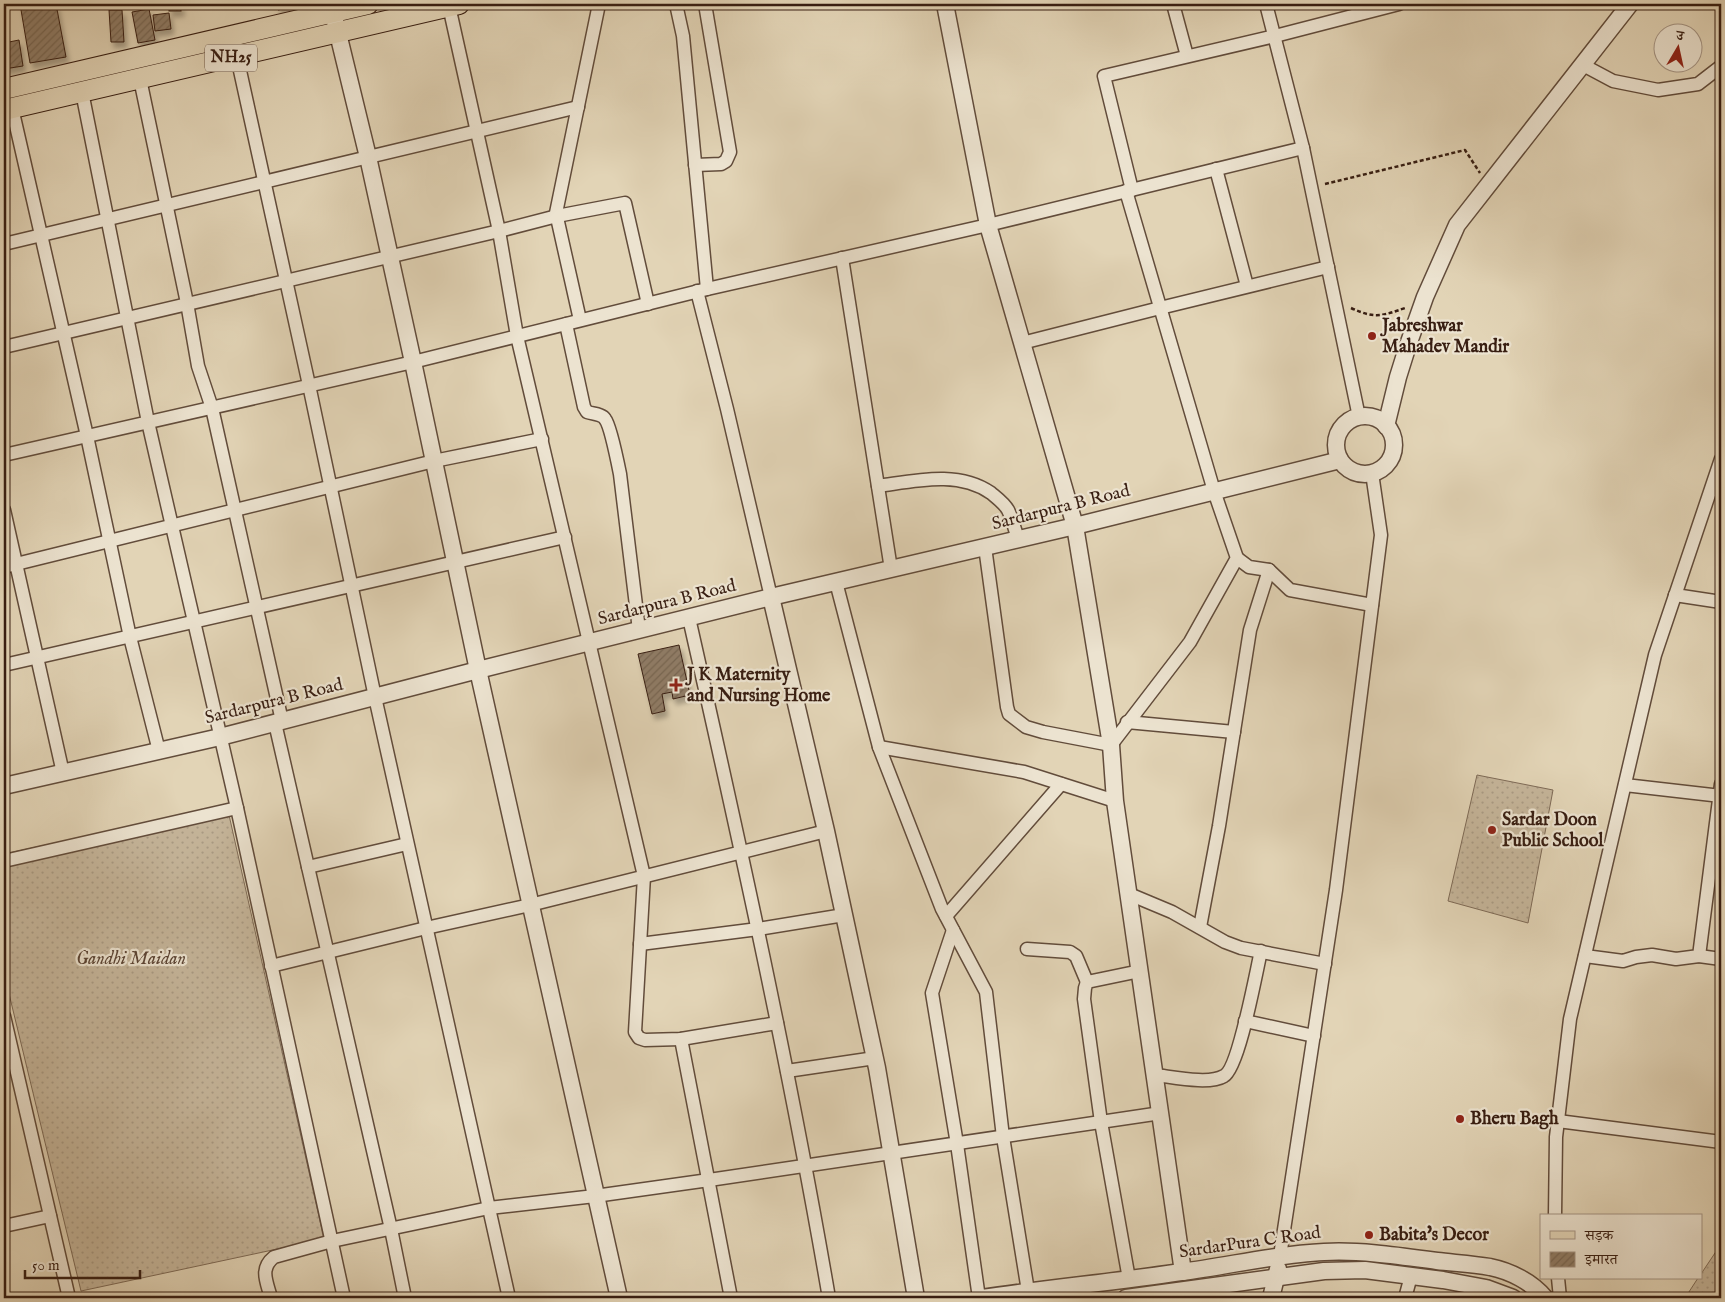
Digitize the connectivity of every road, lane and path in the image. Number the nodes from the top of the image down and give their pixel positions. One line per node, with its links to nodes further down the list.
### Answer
1 (368, 4): 11 (main road, NH25)
2 (599, 4): 20 (street)
3 (676, 4): 25 (street)
4 (705, 4): 25 (street)
5 (945, 4): 34 (street)
6 (1173, 4): 14 (street)
7 (1266, 4): 12 (street)
8 (1399, 4): 12 (street)
9 (1630, 4): 15 (street)
10 (454, 5): 11 (main road, NH25); 22 (street)
11 (336, 22): 13 (main road, NH25); 18 (main road, NH25); 24 (street)
12 (1275, 36): 14 (street); 23 (street)
13 (237, 56): 17 (main road, NH25); 27 (street)
14 (1187, 56): 30 (street)
15 (1583, 66): 16 (street); 28 (street)
16 (1720, 67)
17 (140, 79): 19 (main road, NH25); 31 (street)
18 (4, 89)
19 (82, 92): 21 (main road, NH25); 33 (street)
20 (578, 107): 22 (street); 32 (street)
21 (8, 109): 36 (street)
22 (477, 131): 24 (street); 35 (street)
23 (1303, 148): 26 (street); 29 (street)
24 (368, 157): 27 (street); 38 (street)
25 (695, 165): 43 (street)
26 (1216, 169): 30 (street); 42 (street)
27 (264, 182): 31 (street); 41 (street)
28 (1491, 182): 29 (path); 61 (street)
29 (1311, 187): 40 (street)
30 (1129, 190): 34 (street); 47 (street)
31 (166, 204): 33 (street); 45 (street)
32 (557, 216): 35 (street); 46 (street); 50 (street)
33 (107, 218): 36 (street); 49 (street)
34 (988, 225): 39 (street); 54 (street)
35 (499, 231): 38 (street); 53 (street)
36 (42, 235): 37 (street); 52 (street)
37 (4, 244)
38 (390, 257): 41 (street); 56 (street)
39 (842, 258): 43 (street); 70 (street)
40 (1328, 267): 42 (street); 44 (street)
41 (286, 281): 45 (street); 57 (street)
42 (1247, 286): 47 (street)
43 (702, 290): 46 (street); 88 (street)
44 (1333, 292): 48 (path); 59 (street)
45 (187, 303): 49 (street); 58 (street)
46 (648, 304): 50 (street)
47 (1160, 308): 54 (street); 71 (street)
48 (1406, 308)
49 (127, 317): 52 (street); 60 (street)
50 (580, 320): 51 (street)
51 (566, 324): 53 (street); 94 (street)
52 (64, 333): 55 (street); 62 (street)
53 (517, 336): 56 (street); 63 (street)
54 (1022, 343): 75 (street)
55 (4, 347)
56 (413, 362): 57 (street); 67 (street)
57 (309, 385): 58 (street); 69 (street)
58 (212, 408): 60 (street); 73 (street)
59 (1359, 417): 61 (street); 65 (street)
60 (148, 422): 62 (street); 74 (street)
61 (1386, 426): 68 (street)
62 (88, 436): 64 (street); 78 (street)
63 (542, 439): 67 (street); 76 (street)
64 (4, 455)
65 (1340, 460): 68 (street); 71 (street, Sardarpura B Road)
66 (1721, 460): 87 (street)
67 (434, 461): 69 (street); 81 (street)
68 (1372, 473): 90 (street)
69 (330, 486): 73 (street); 86 (street)
70 (878, 486): 77 (street); 83 (street)
71 (1214, 491): 75 (street, Sardarpura B Road); 80 (street)
72 (4, 510): 82 (street)
73 (234, 510): 74 (street); 91 (street)
74 (172, 526): 78 (street); 93 (street)
75 (1074, 526): 77 (street, Sardarpura B Road); 105 (street)
76 (565, 538): 81 (street); 96 (street)
77 (1018, 539): 79 (street, Sardarpura B Road)
78 (109, 541): 82 (street); 95 (street)
79 (985, 547): 83 (street, Sardarpura B Road); 105 (street)
80 (1237, 558): 84 (street); 102 (street)
81 (455, 562): 86 (street); 99 (street)
82 (10, 565): 97 (street)
83 (891, 569): 85 (street, Sardarpura B Road)
84 (1269, 570): 90 (street); 103 (street)
85 (836, 582): 88 (street, Sardarpura B Road); 106 (street)
86 (351, 586): 91 (street); 100 (street)
87 (1675, 595): 89 (street); 110 (street)
88 (771, 597): 92 (street, Sardarpura B Road); 115 (street)
89 (1721, 602)
90 (1372, 605): 136 (street)
91 (256, 608): 93 (street); 101 (street)
92 (689, 618): 94 (street, Sardarpura B Road); 117 (street)
93 (193, 622): 95 (street); 104 (street)
94 (639, 630): 96 (street, Sardarpura B Road)
95 (130, 637): 97 (street); 107 (street)
96 (589, 643): 99 (street, Sardarpura B Road); 120 (street)
97 (36, 658): 98 (street); 108 (street)
98 (4, 665)
99 (478, 670): 100 (street, Sardarpura B Road); 122 (street)
100 (375, 697): 101 (street, Sardarpura B Road); 116 (street)
101 (279, 722): 104 (street, Sardarpura B Road); 119 (street)
102 (1127, 722): 103 (street); 105 (street)
103 (1234, 732): 125 (street)
104 (220, 737): 107 (street, Sardarpura B Road); 114 (street)
105 (1111, 745): 113 (street)
106 (879, 747): 109 (street); 124 (street)
107 (158, 751): 108 (street, Sardarpura B Road)
108 (63, 773): 111 (street, Sardarpura B Road)
109 (1061, 784): 113 (street); 124 (street)
110 (1625, 785): 112 (street); 133 (street)
111 (4, 786)
112 (1721, 792): 134 (street)
113 (1115, 801): 121 (street)
114 (237, 808): 118 (street); 137 (street)
115 (826, 831): 117 (street); 123 (street)
116 (407, 844): 119 (street); 126 (street)
117 (742, 852): 120 (street); 127 (street)
118 (4, 861)
119 (308, 867): 132 (street)
120 (644, 876): 122 (street); 129 (street)
121 (1128, 894): 125 (street); 138 (street)
122 (530, 905): 126 (street); 157 (street)
123 (844, 915): 127 (street); 145 (street)
124 (946, 916): 128 (street)
125 (1200, 927): 131 (street)
126 (426, 928): 132 (street); 158 (street)
127 (758, 928): 129 (street); 141 (street)
128 (953, 930): 151 (street); 153 (street)
129 (640, 944): 144 (street)
130 (1027, 949): 139 (street)
131 (1261, 951): 136 (street); 140 (street)
132 (328, 953): 137 (street); 162 (street)
133 (1585, 956): 134 (street); 149 (street)
134 (1699, 956): 135 (street)
135 (1721, 959)
136 (1325, 964): 143 (street)
137 (271, 966): 163 (street)
138 (1140, 971): 139 (street); 147 (street)
139 (1088, 982): 150 (street)
140 (1245, 1021): 143 (street); 147 (street)
141 (777, 1023): 144 (street); 146 (street)
142 (5, 1024): 160 (street)
143 (1314, 1036): 164 (street)
144 (681, 1039): 156 (street)
145 (875, 1058): 146 (street); 154 (street)
146 (787, 1071): 155 (street)
147 (1155, 1075): 148 (street)
148 (1161, 1113): 150 (street); 165 (street)
149 (1558, 1121): 152 (street); 159 (street)
150 (1101, 1122): 151 (street); 168 (street)
151 (1003, 1137): 153 (street); 170 (street)
152 (1721, 1142)
153 (956, 1144): 154 (street); 180 (street)
154 (892, 1154): 155 (street); 179 (street)
155 (806, 1166): 156 (street); 178 (street)
156 (709, 1180): 157 (street); 177 (street)
157 (595, 1196): 158 (street); 176 (street)
158 (489, 1208): 162 (street); 175 (street)
159 (1555, 1214)
160 (50, 1216): 161 (street); 171 (street)
161 (4, 1226)
162 (391, 1229): 163 (street); 174 (street)
163 (332, 1241): 172 (street); 173 (street)
164 (1280, 1256): 165 (street, SardarPura C Road); 167 (street); 185 (street, SardarPura C Road)
165 (1183, 1272): 168 (street, SardarPura C Road)
166 (1411, 1276): 167 (street, SardarPura C Road); 183 (street); 184 (street, SardarPura C Road)
167 (1277, 1277): 181 (street, SardarPura C Road); 182 (street)
168 (1129, 1279): 170 (street, SardarPura C Road)
169 (1558, 1280): 186 (street)
170 (1028, 1291): 180 (street, SardarPura C Road)
171 (69, 1298)
172 (271, 1298)
173 (344, 1298)
174 (405, 1298)
175 (509, 1298)
176 (619, 1298)
177 (731, 1298)
178 (829, 1298)
179 (916, 1298)
180 (980, 1298)
181 (1130, 1298)
182 (1271, 1298)
183 (1405, 1298)
184 (1513, 1298)
185 (1544, 1298)
186 (1560, 1298)

